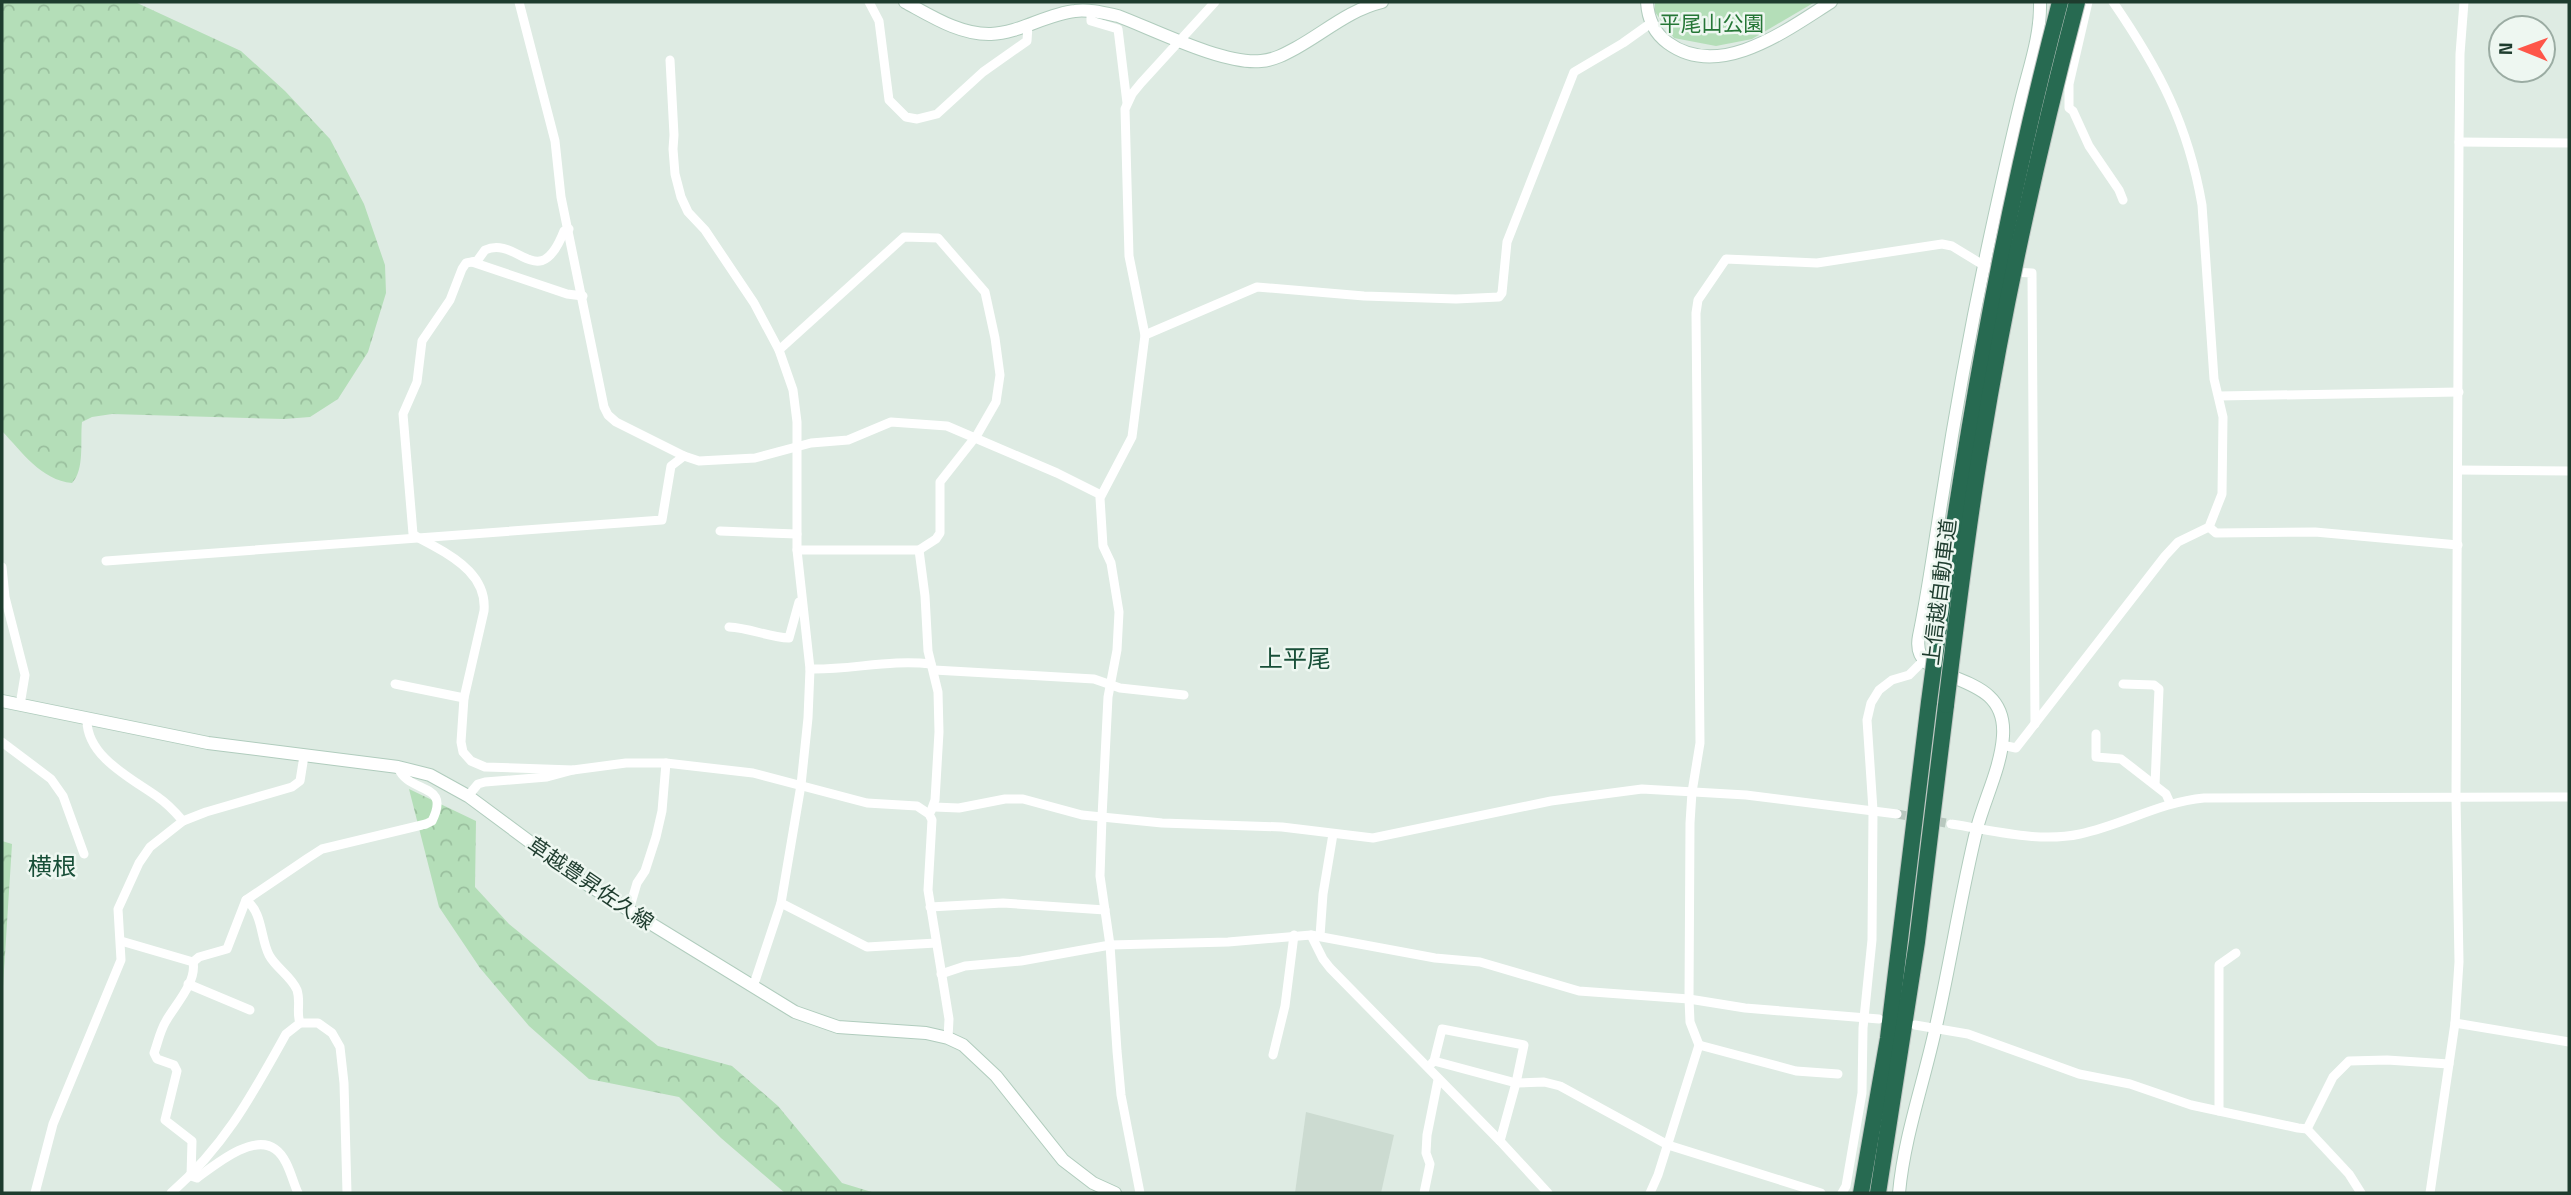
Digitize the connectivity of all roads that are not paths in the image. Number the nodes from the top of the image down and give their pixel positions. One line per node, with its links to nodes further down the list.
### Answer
1 (519, 2): 23 (street)
2 (869, 2): 16 (street)
3 (905, 2): 16 (street)
4 (1215, 2): 17 (street)
5 (1382, 2): 17 (street)
6 (1647, 2): 15 (street)
7 (1831, 2): 15 (street)
8 (2040, 2): 25 (street)
9 (2060, 2): 131 (highway, 上信越自動車道, bridge)
10 (2077, 2): 132 (highway, 上信越自動車道, bridge)
11 (2088, 2): 22 (street)
12 (2113, 2): 30 (street)
13 (2464, 2): 20 (street)
14 (1091, 11): 16 (street); 17 (street); 19 (street)
15 (1651, 23): 27 (street)
16 (1028, 25)
17 (1181, 40): 19 (street)
18 (670, 60): 28 (street)
19 (1127, 103): 27 (street)
20 (2459, 142): 21 (street); 29 (street)
21 (2569, 143)
22 (2123, 200)
23 (569, 229): 24 (street); 26 (street)
24 (472, 262): 26 (street); 40 (street)
25 (1984, 268): 48 (street); 59 (street); 69 (street)
26 (583, 296): 33 (street)
27 (1145, 335): 36 (street)
28 (779, 349): 31 (street); 32 (street)
29 (2459, 392): 30 (street); 34 (street)
30 (2219, 396): 37 (street)
31 (974, 439): 32 (street); 36 (street); 43 (street)
32 (797, 446): 33 (street); 39 (street)
33 (684, 456): 40 (street)
34 (2458, 470): 35 (street); 41 (street)
35 (2569, 471)
36 (1101, 495): 53 (street)
37 (2209, 527): 41 (street); 59 (street)
38 (720, 531): 39 (street)
39 (797, 534): 42 (street)
40 (418, 538): 44 (street); 55 (street)
41 (2458, 545): 71 (street)
42 (797, 550): 43 (street); 46 (street)
43 (919, 550): 49 (street)
44 (106, 561)
45 (2, 567): 57 (street)
46 (801, 599): 47 (street); 50 (street)
47 (729, 627)
48 (1923, 661): 62 (street); 74 (street)
49 (932, 667): 50 (street); 53 (street); 75 (street)
50 (810, 669): 67 (street)
51 (395, 684): 55 (street)
52 (2123, 684): 68 (street)
53 (1110, 685): 54 (street); 77 (street)
54 (1184, 695)
55 (464, 698): 66 (street)
56 (2, 701): 57 (street, 草越豊昇佐久線)
57 (20, 705): 58 (street, 草越豊昇佐久線)
58 (87, 719): 63 (street, 草越豊昇佐久線); 78 (street)
59 (2035, 724): 62 (street)
60 (2096, 734): 68 (street)
61 (2, 742): 82 (street)
62 (2002, 745): 80 (street)
63 (304, 756): 65 (street, 草越豊昇佐久線); 78 (street)
64 (666, 763): 66 (street); 67 (street); 86 (street)
65 (398, 767): 70 (street, 草越豊昇佐久線); 83 (street)
66 (573, 770): 70 (street)
67 (801, 785): 75 (street); 84 (street)
68 (2155, 785): 73 (street)
69 (1692, 792): 74 (street); 81 (street); 98 (street)
70 (468, 796): 86 (street, 草越豊昇佐久線)
71 (2456, 797): 72 (street); 73 (street); 103 (street)
72 (2569, 797)
73 (2170, 803): 80 (street)
74 (1874, 810): 76 (street); 100 (street)
75 (932, 811): 77 (street); 85 (street)
76 (1897, 814)
77 (1102, 817): 81 (street); 87 (street)
78 (183, 821): 90 (street)
79 (1951, 824): 80 (street)
80 (1977, 828): 105 (street)
81 (1333, 834): 89 (street)
82 (84, 854)
83 (246, 900): 94 (street); 102 (street)
84 (780, 903): 91 (street); 97 (street)
85 (930, 907): 87 (street); 91 (street)
86 (629, 910): 97 (street, 草越豊昇佐久線)
87 (1105, 910): 92 (street)
88 (1294, 935): 89 (street); 92 (street); 109 (street)
89 (1316, 935): 98 (street); 110 (street)
90 (121, 941): 94 (street); 120 (street)
91 (936, 943): 95 (street)
92 (1111, 946): 95 (street); 125 (street)
93 (2236, 953): 115 (street)
94 (193, 962): 96 (street)
95 (941, 974): 106 (street)
96 (188, 984): 99 (street); 119 (street)
97 (753, 987): 106 (street, 草越豊昇佐久線)
98 (1689, 999): 100 (street); 108 (street)
99 (250, 1010)
100 (1865, 1016): 101 (street); 130 (street)
101 (1879, 1019)
102 (300, 1023): 119 (street); 123 (street)
103 (2455, 1023): 107 (street); 111 (street)
104 (1915, 1025): 105 (street)
105 (1936, 1028): 115 (street); 133 (street)
106 (948, 1038): 124 (street, 草越豊昇佐久線)
107 (2569, 1042)
108 (1699, 1045): 112 (street); 118 (street)
109 (1273, 1055)
110 (1430, 1064): 113 (street); 114 (street); 114 (street)
111 (2449, 1064): 116 (street); 135 (street)
112 (1838, 1073)
113 (1438, 1080): 117 (street); 126 (street)
114 (1516, 1083): 117 (street); 118 (street)
115 (2219, 1111): 116 (street)
116 (2306, 1129): 134 (street)
117 (1500, 1140): 127 (street)
118 (1668, 1145): 128 (street); 129 (street)
119 (191, 1176): 121 (street); 122 (street)
120 (35, 1193)
121 (172, 1193)
122 (298, 1193)
123 (347, 1193)
124 (1115, 1193)
125 (1140, 1193)
126 (1424, 1193)
127 (1548, 1193)
128 (1650, 1193)
129 (1821, 1193)
130 (1842, 1193)
131 (1861, 1193)
132 (1878, 1193)
133 (1899, 1193)
134 (2361, 1193)
135 (2430, 1193)

